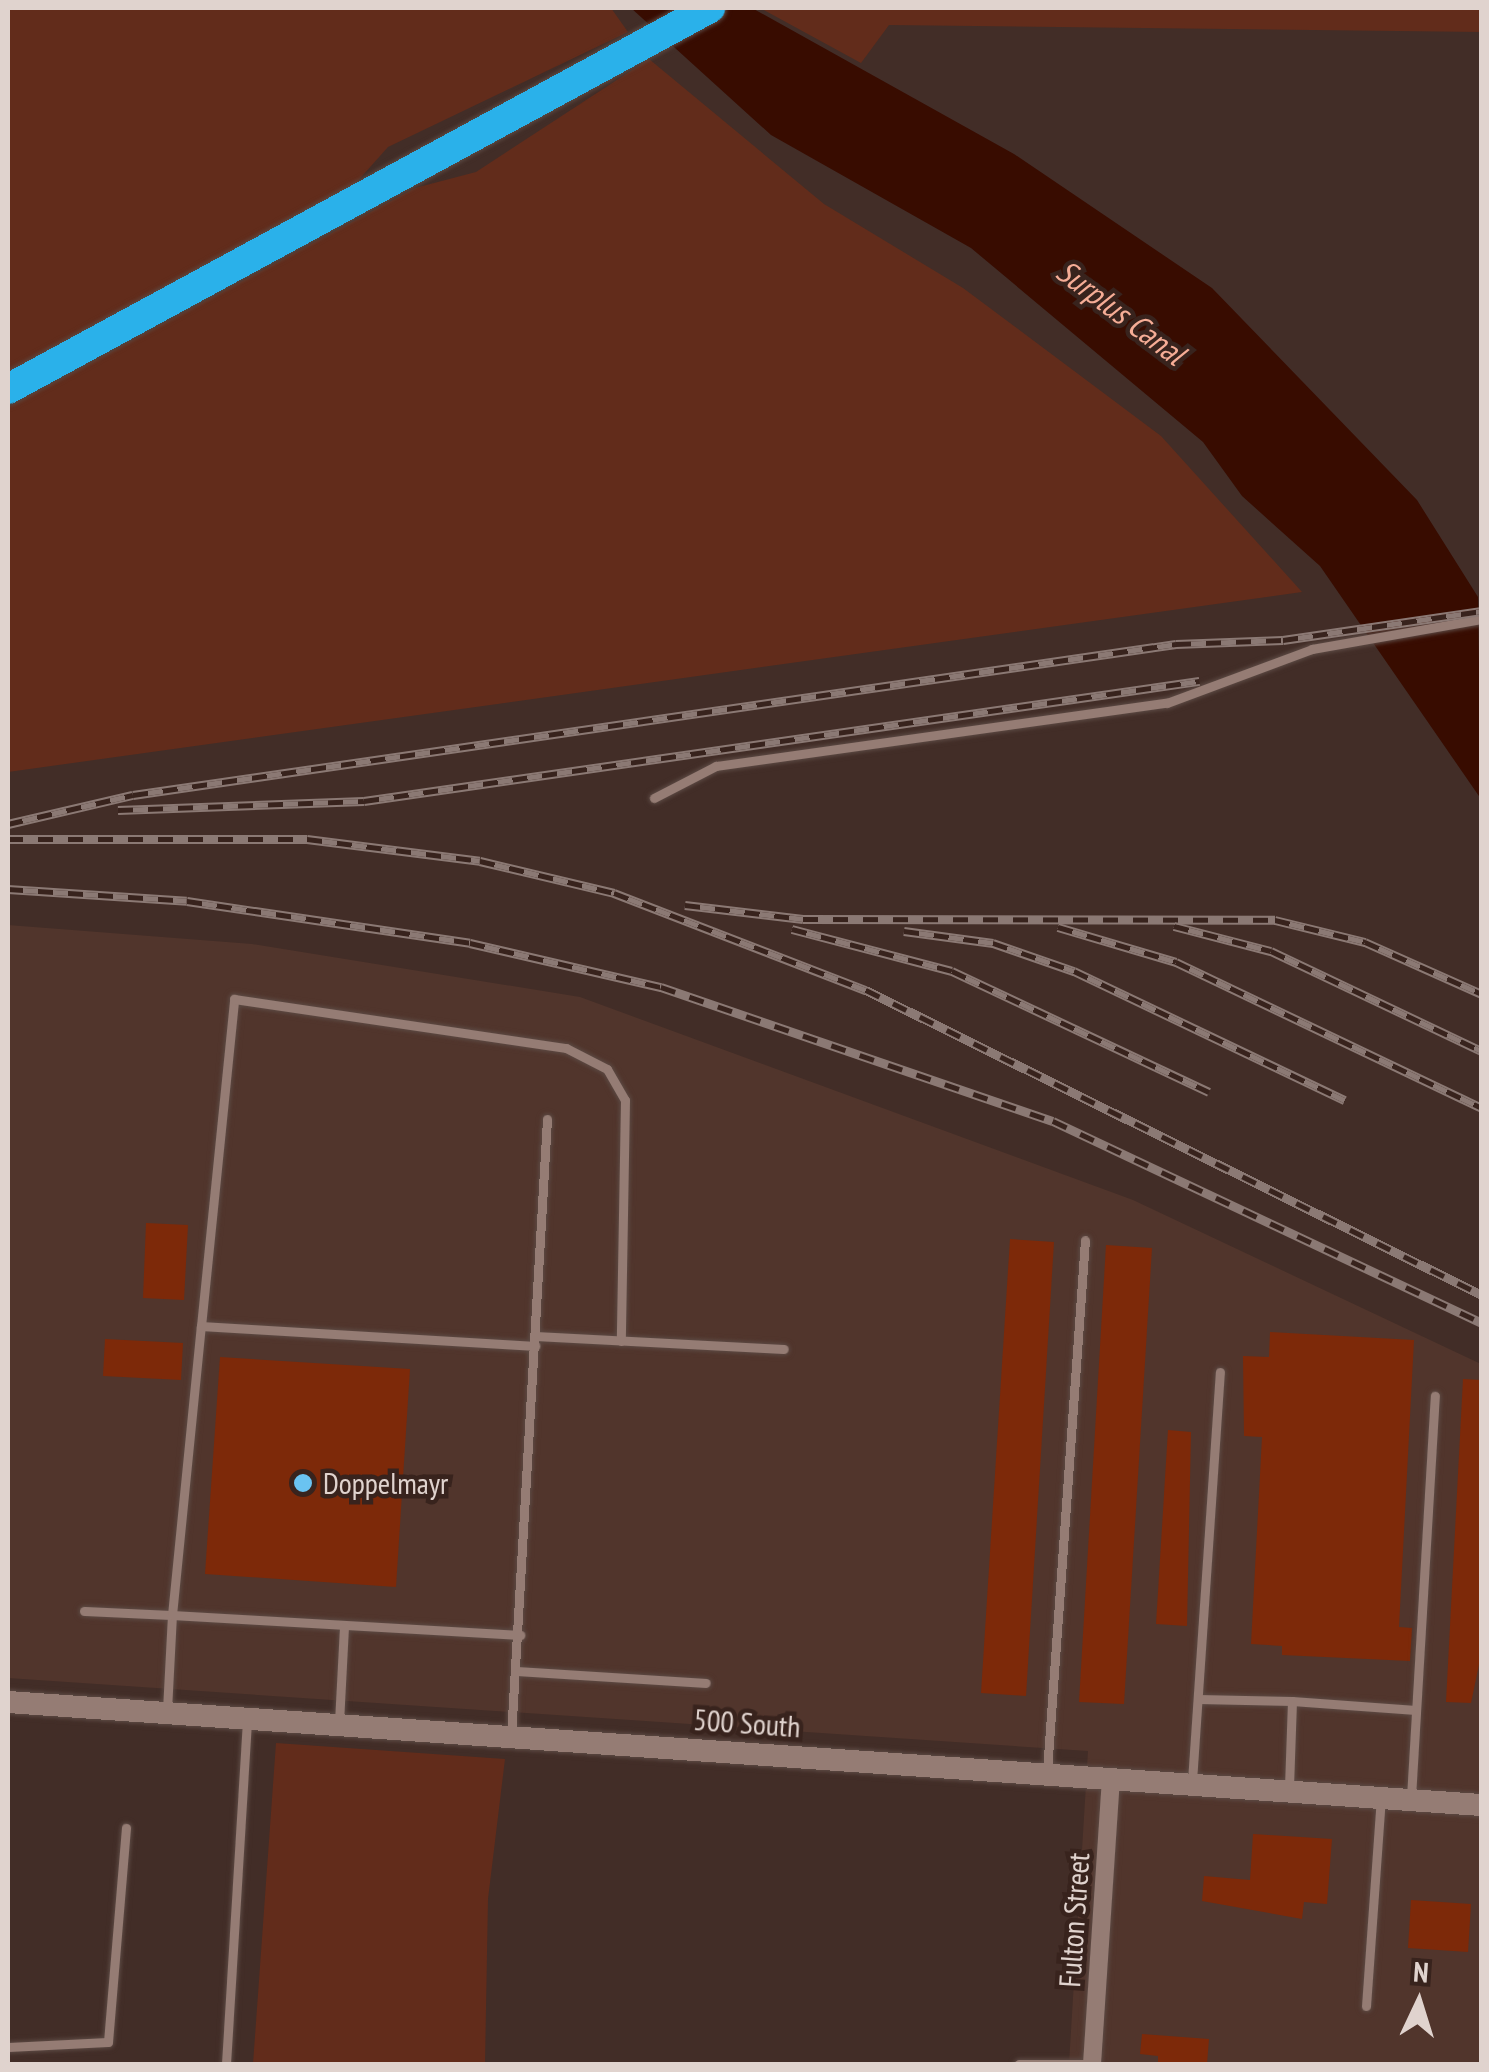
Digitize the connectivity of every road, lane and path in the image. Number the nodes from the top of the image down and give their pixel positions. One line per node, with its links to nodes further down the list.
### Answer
1 (710, 8): 2 (highway)
2 (8, 389)
3 (1482, 619): 4 (lane)
4 (654, 798)
5 (547, 1120): 8 (lane)
6 (1085, 1240): 27 (lane)
7 (202, 1326): 8 (lane); 9 (lane); 14 (lane)
8 (535, 1341): 9 (lane); 16 (lane)
9 (621, 1341): 10 (lane)
10 (784, 1349)
11 (1220, 1372): 19 (lane)
12 (1435, 1396): 22 (lane)
13 (84, 1611): 14 (lane)
14 (172, 1615): 15 (lane); 23 (lane)
15 (344, 1624): 16 (lane); 25 (lane)
16 (520, 1635): 17 (lane)
17 (517, 1671): 18 (lane); 26 (lane)
18 (706, 1683)
19 (1198, 1699): 20 (lane); 29 (lane)
20 (1292, 1701): 22 (lane); 30 (lane)
21 (8, 1702): 23 (street, 500 South)
22 (1416, 1710): 32 (lane)
23 (167, 1713): 24 (street, 500 South)
24 (248, 1719): 25 (street, 500 South); 37 (lane)
25 (339, 1725): 26 (street, 500 South)
26 (511, 1737): 27 (street, 500 South)
27 (1046, 1774): 28 (street, 500 South)
28 (1110, 1778): 29 (street, 500 South); 39 (street, Fulton Street)
29 (1192, 1784): 30 (street, 500 South)
30 (1289, 1791): 31 (street, 500 South)
31 (1382, 1798): 32 (street, 500 South); 35 (lane)
32 (1411, 1800): 33 (street, 500 South)
33 (1482, 1804)
34 (126, 1828): 36 (lane)
35 (1366, 2006)
36 (8, 2046)
37 (226, 2064)
38 (1018, 2064): 39 (lane)
39 (1092, 2064)

